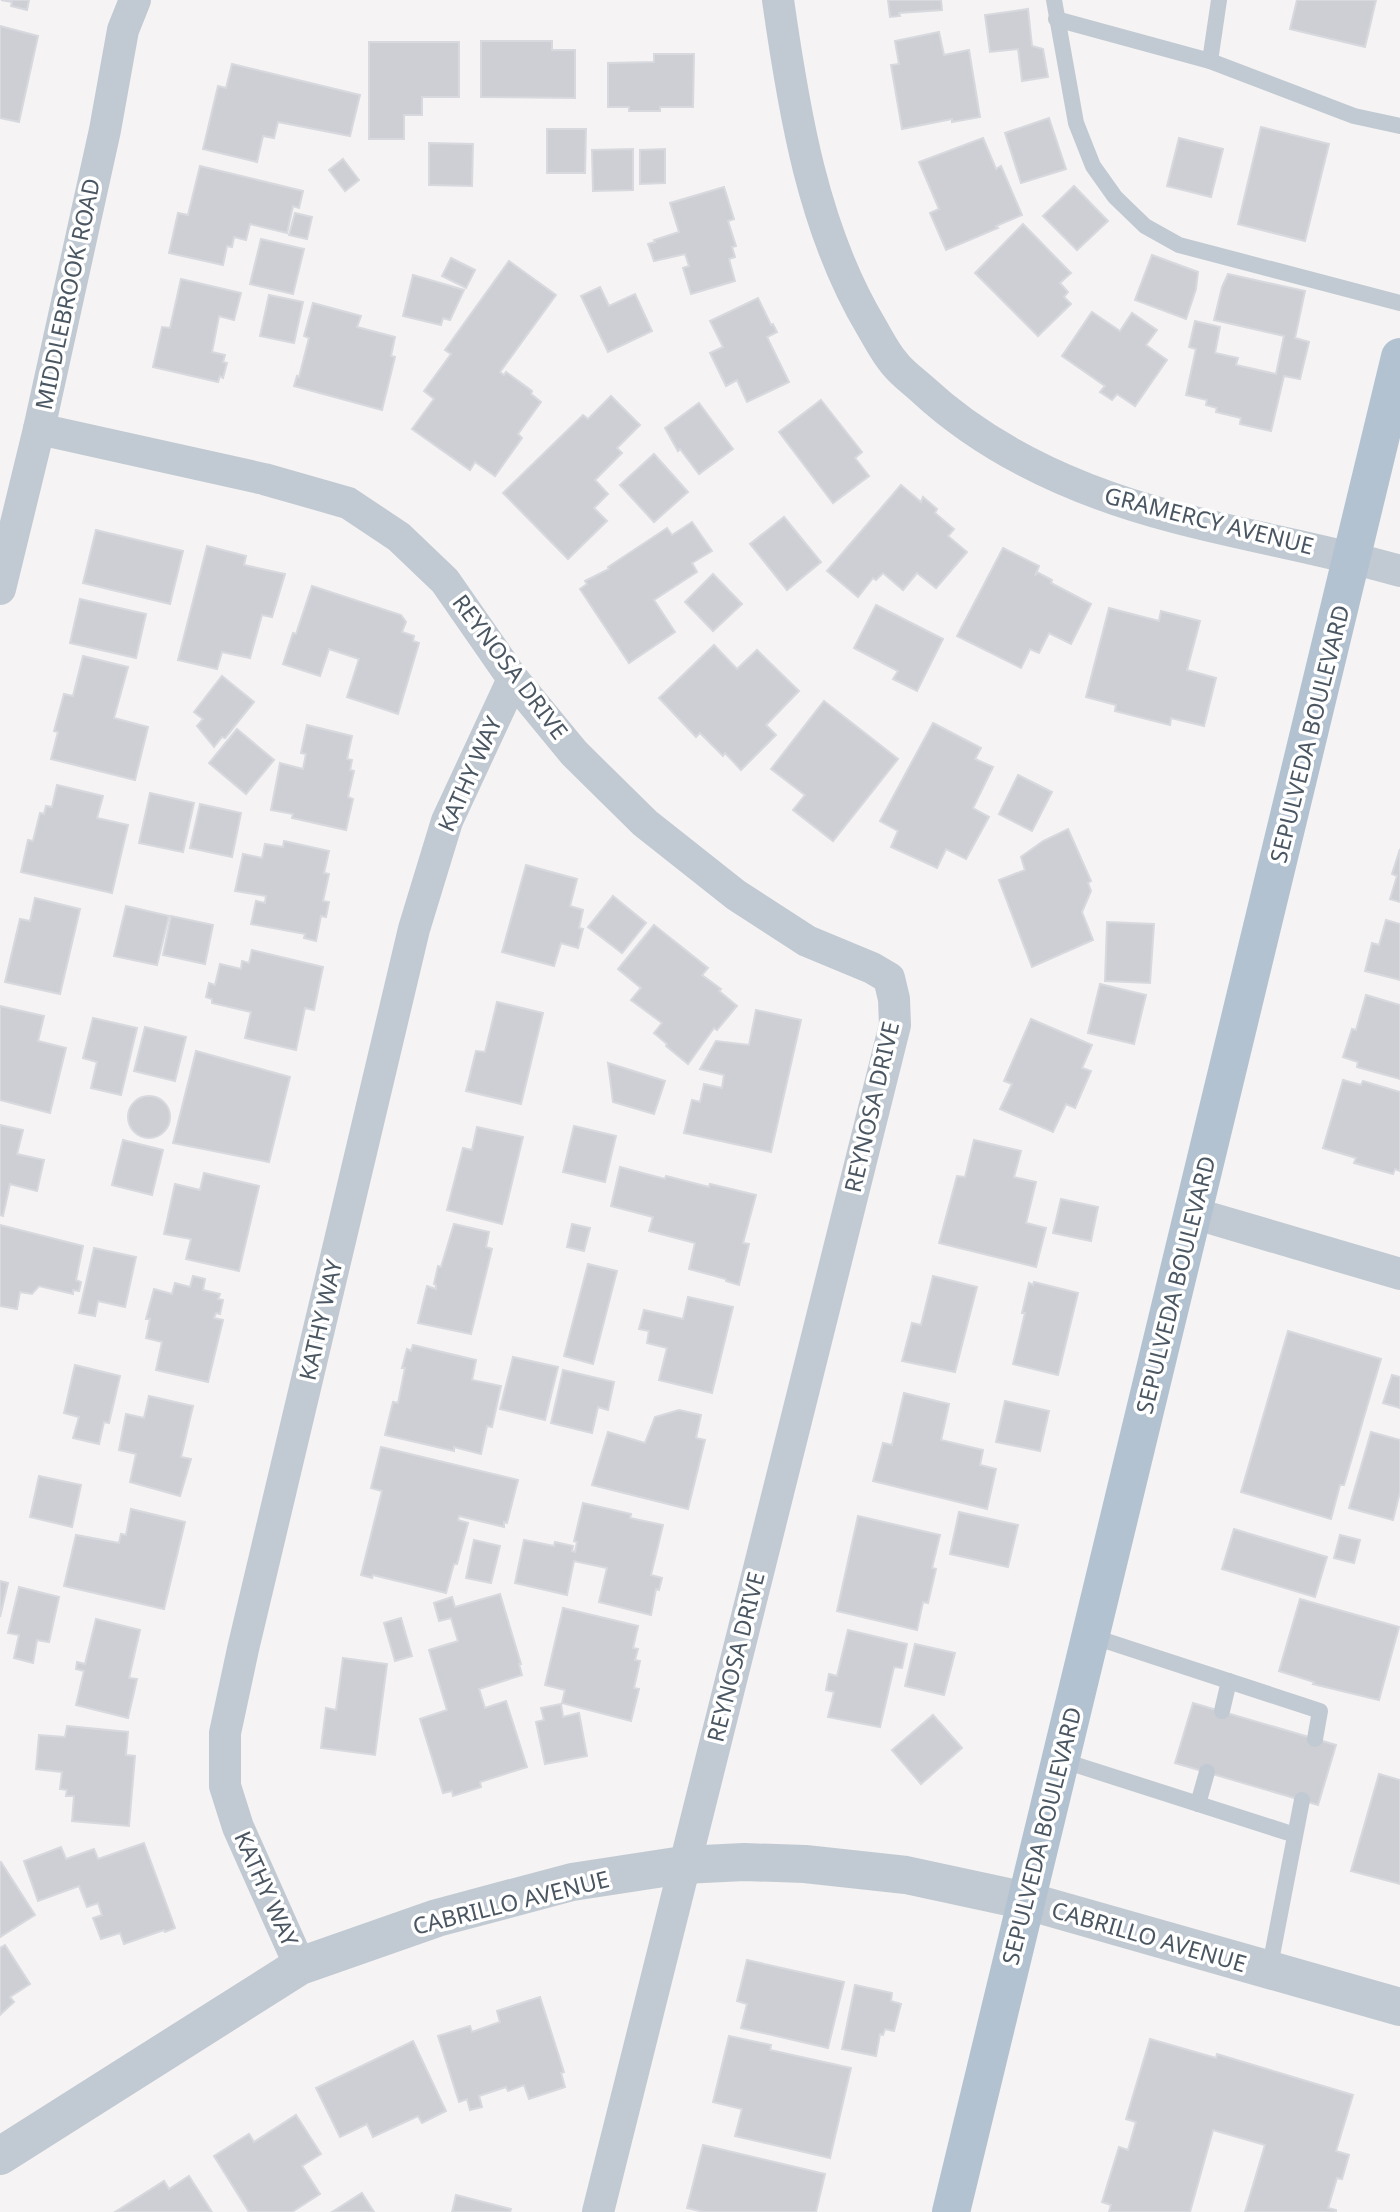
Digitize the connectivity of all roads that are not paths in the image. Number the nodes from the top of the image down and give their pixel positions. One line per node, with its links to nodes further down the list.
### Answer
1 (135, 0): 10 (street, MIDDLEBROOK ROAD)
2 (778, 0): 11 (street, GRAMERCY AVENUE)
3 (1054, 0): 5 (lane)
4 (1219, 0): 6 (lane)
5 (1056, 19): 6 (lane); 8 (lane)
6 (1210, 61): 7 (lane)
7 (1400, 126)
8 (1400, 303)
9 (1400, 357): 11 (main road, SEPULVEDA BOULEVARD)
10 (39, 429): 13 (street, MIDDLEBROOK ROAD); 14 (street, REYNOSA DRIVE)
11 (1353, 557): 12 (street, GRAMERCY AVENUE); 15 (main road, SEPULVEDA BOULEVARD)
12 (1400, 571)
13 (0, 589)
14 (513, 679): 26 (street, REYNOSA DRIVE); 28 (street, KATHY WAY)
15 (1193, 1213): 16 (street); 17 (main road, SEPULVEDA BOULEVARD)
16 (1400, 1274)
17 (1091, 1636): 18 (lane); 21 (main road, SEPULVEDA BOULEVARD)
18 (1229, 1681): 19 (lane); 20 (lane)
19 (1222, 1711)
20 (1315, 1739)
21 (1061, 1760): 24 (lane); 27 (main road, SEPULVEDA BOULEVARD)
22 (1206, 1772): 24 (lane)
23 (1302, 1800): 25 (lane)
24 (1198, 1804): 25 (lane)
25 (1295, 1835): 29 (lane)
26 (683, 1865): 27 (street, CABRILLO AVENUE); 28 (street, CABRILLO AVENUE); 32 (street, REYNOSA DRIVE)
27 (1027, 1901): 29 (street, CABRILLO AVENUE); 33 (main road, SEPULVEDA BOULEVARD)
28 (300, 1966): 31 (street, CABRILLO AVENUE)
29 (1269, 1971): 30 (street, CABRILLO AVENUE)
30 (1400, 2007)
31 (0, 2156)
32 (598, 2212)
33 (951, 2212)

